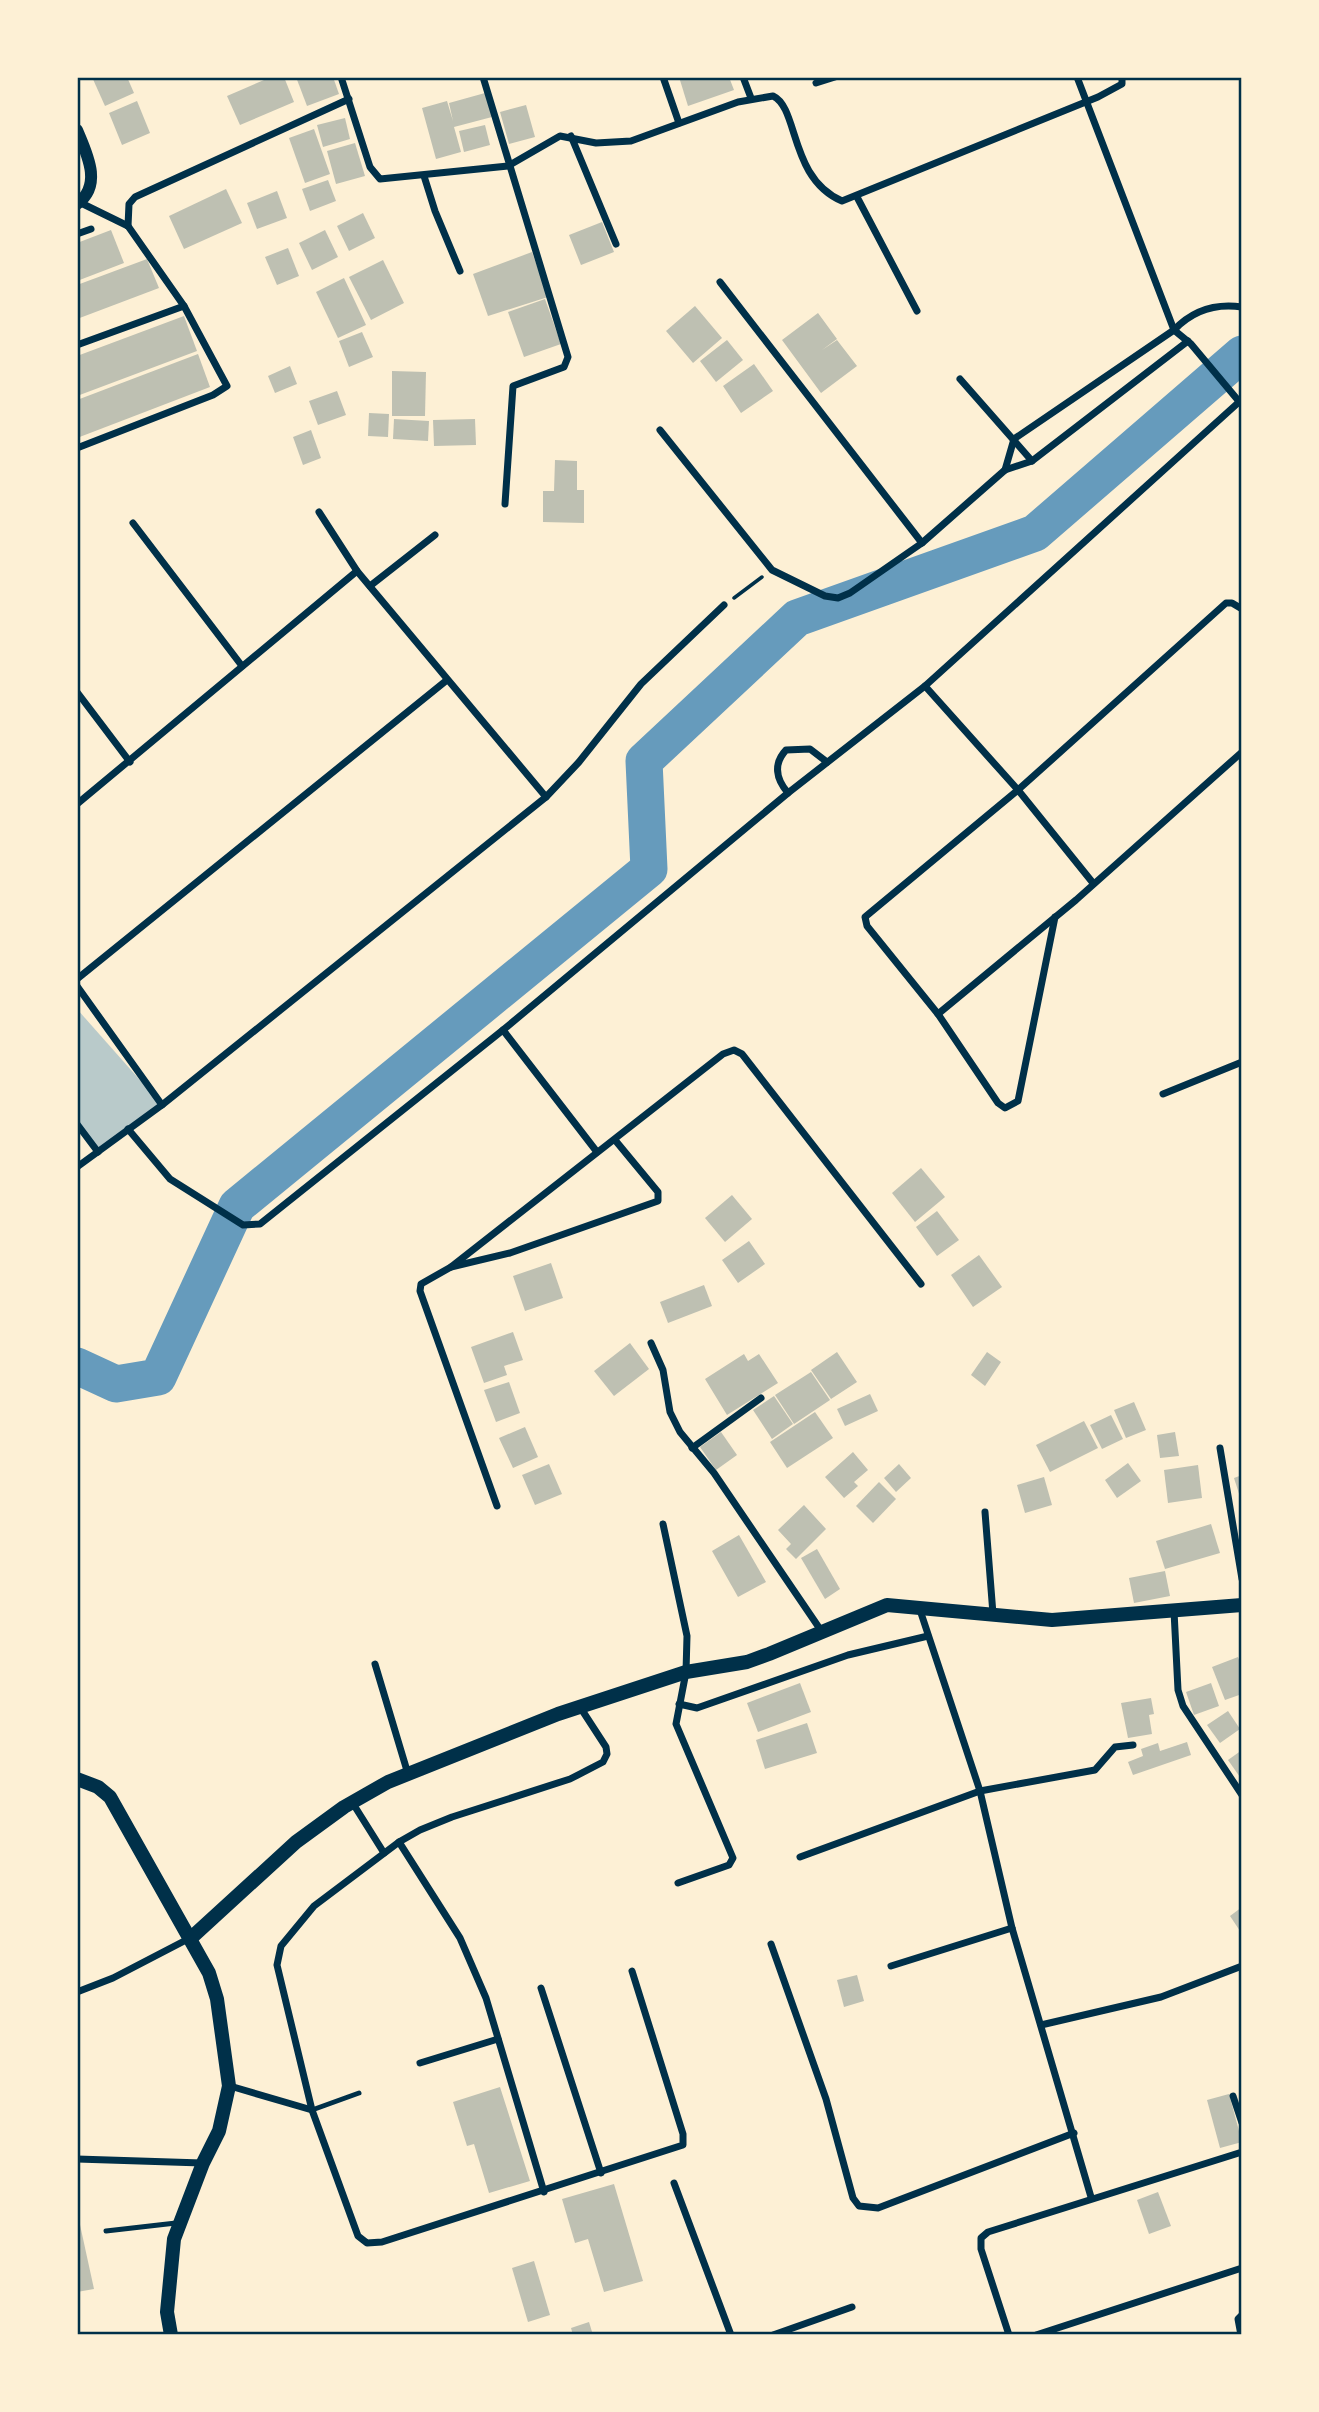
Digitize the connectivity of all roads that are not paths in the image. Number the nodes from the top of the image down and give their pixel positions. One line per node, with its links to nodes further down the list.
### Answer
1 (341, 77): 10 (street)
2 (483, 77): 14 (street)
3 (663, 77): 11 (street)
4 (743, 77): 9 (street)
5 (835, 77): 8 (street)
6 (1077, 77): 27 (street)
7 (1122, 77): 16 (street)
8 (816, 83)
9 (751, 98): 11 (street); 16 (street)
10 (349, 99): 15 (street); 18 (street)
11 (680, 123): 13 (street)
12 (77, 130): 17 (street)
13 (572, 136): 14 (street); 21 (street)
14 (508, 166): 15 (street); 37 (street)
15 (424, 176): 22 (street)
16 (857, 197): 26 (street)
17 (79, 204): 18 (street)
18 (128, 226): 24 (street)
19 (91, 229): 20 (street)
20 (77, 234)
21 (615, 244)
22 (460, 271)
23 (720, 282): 41 (street)
24 (184, 306): 29 (street); 34 (street)
25 (1242, 307): 27 (street)
26 (917, 311)
27 (1174, 330): 28 (street); 33 (street)
28 (1190, 342): 31 (street); 35 (street)
29 (77, 345)
30 (960, 379): 33 (street)
31 (1239, 402): 48 (street)
32 (660, 430): 41 (street)
33 (1014, 439): 35 (street); 36 (street)
34 (77, 448)
35 (1032, 461): 36 (street)
36 (1004, 470): 41 (street)
37 (505, 504)
38 (319, 512): 42 (street)
39 (133, 523): 46 (street)
40 (435, 536): 43 (street)
41 (922, 543)
42 (357, 571): 43 (street); 46 (street)
43 (370, 586): 47 (street)
44 (724, 605): 55 (street)
45 (1242, 609): 53 (street)
46 (242, 666): 51 (street)
47 (447, 680): 55 (street); 59 (street)
48 (925, 685): 52 (street); 53 (street)
49 (77, 692): 51 (street)
50 (1242, 752): 57 (street)
51 (130, 762): 56 (street)
52 (827, 762): 54 (street); 54 (street)
53 (1018, 790): 57 (street); 61 (street)
54 (788, 793): 62 (street)
55 (545, 797): 65 (street)
56 (77, 804)
57 (1093, 883): 58 (street)
58 (1055, 917): 61 (street); 61 (street)
59 (77, 979)
60 (77, 986): 65 (street)
61 (938, 1014)
62 (503, 1030): 67 (street); 70 (street)
63 (1242, 1062): 64 (street)
64 (1163, 1094)
65 (162, 1105): 67 (street)
66 (77, 1124): 69 (street)
67 (128, 1129): 69 (street)
68 (615, 1140): 70 (street); 72 (street); 73 (street)
69 (98, 1152): 71 (street)
70 (597, 1152): 72 (street)
71 (77, 1167)
72 (451, 1267): 78 (street)
73 (921, 1284)
74 (652, 1343): 76 (street)
75 (761, 1398): 76 (street)
76 (692, 1448): 86 (street)
77 (1220, 1448): 81 (street)
78 (497, 1506)
79 (985, 1512): 85 (street)
80 (663, 1524): 89 (street)
81 (1242, 1579)
82 (1242, 1605): 84 (main road)
83 (912, 1606): 85 (main road); 86 (main road); 87 (street)
84 (1174, 1611): 85 (main road); 96 (street)
85 (993, 1615)
86 (822, 1632): 89 (main road)
87 (928, 1636): 90 (street); 95 (street)
88 (375, 1664): 93 (street)
89 (687, 1672): 90 (street); 91 (main road)
90 (679, 1704): 101 (street)
91 (580, 1707): 93 (main road); 98 (street)
92 (1133, 1745): 95 (street)
93 (408, 1774): 97 (main road)
94 (77, 1779): 103 (main road)
95 (980, 1791): 100 (street); 102 (street)
96 (1242, 1795)
97 (352, 1802): 99 (street); 103 (main road)
98 (399, 1842): 99 (street); 111 (street)
99 (384, 1853): 116 (street)
100 (800, 1857)
101 (678, 1883)
102 (1012, 1928): 105 (street); 110 (street)
103 (191, 1938): 109 (street); 113 (main road)
104 (771, 1944): 118 (street)
105 (891, 1966)
106 (1242, 1966): 110 (street)
107 (632, 1971): 122 (street)
108 (541, 1988): 122 (street)
109 (77, 1992)
110 (1041, 2025): 118 (street)
111 (498, 2039): 112 (street); 124 (street)
112 (419, 2063)
113 (229, 2086): 116 (street); 121 (main road)
114 (359, 2093): 116 (lane)
115 (1233, 2096): 117 (street)
116 (313, 2110): 124 (street)
117 (1242, 2123)
118 (1074, 2133): 125 (street)
119 (1242, 2152): 125 (street)
120 (77, 2159): 121 (street)
121 (203, 2163): 126 (main road)
122 (601, 2173): 124 (street)
123 (674, 2183): 132 (street)
124 (544, 2192)
125 (1091, 2197): 134 (street)
126 (180, 2223): 127 (lane); 131 (main road)
127 (106, 2231)
128 (1242, 2268): 135 (street)
129 (852, 2307): 133 (street)
130 (1242, 2315): 136 (street)
131 (171, 2335)
132 (731, 2335)
133 (773, 2335)
134 (1009, 2335)
135 (1036, 2335)
136 (1241, 2335)

